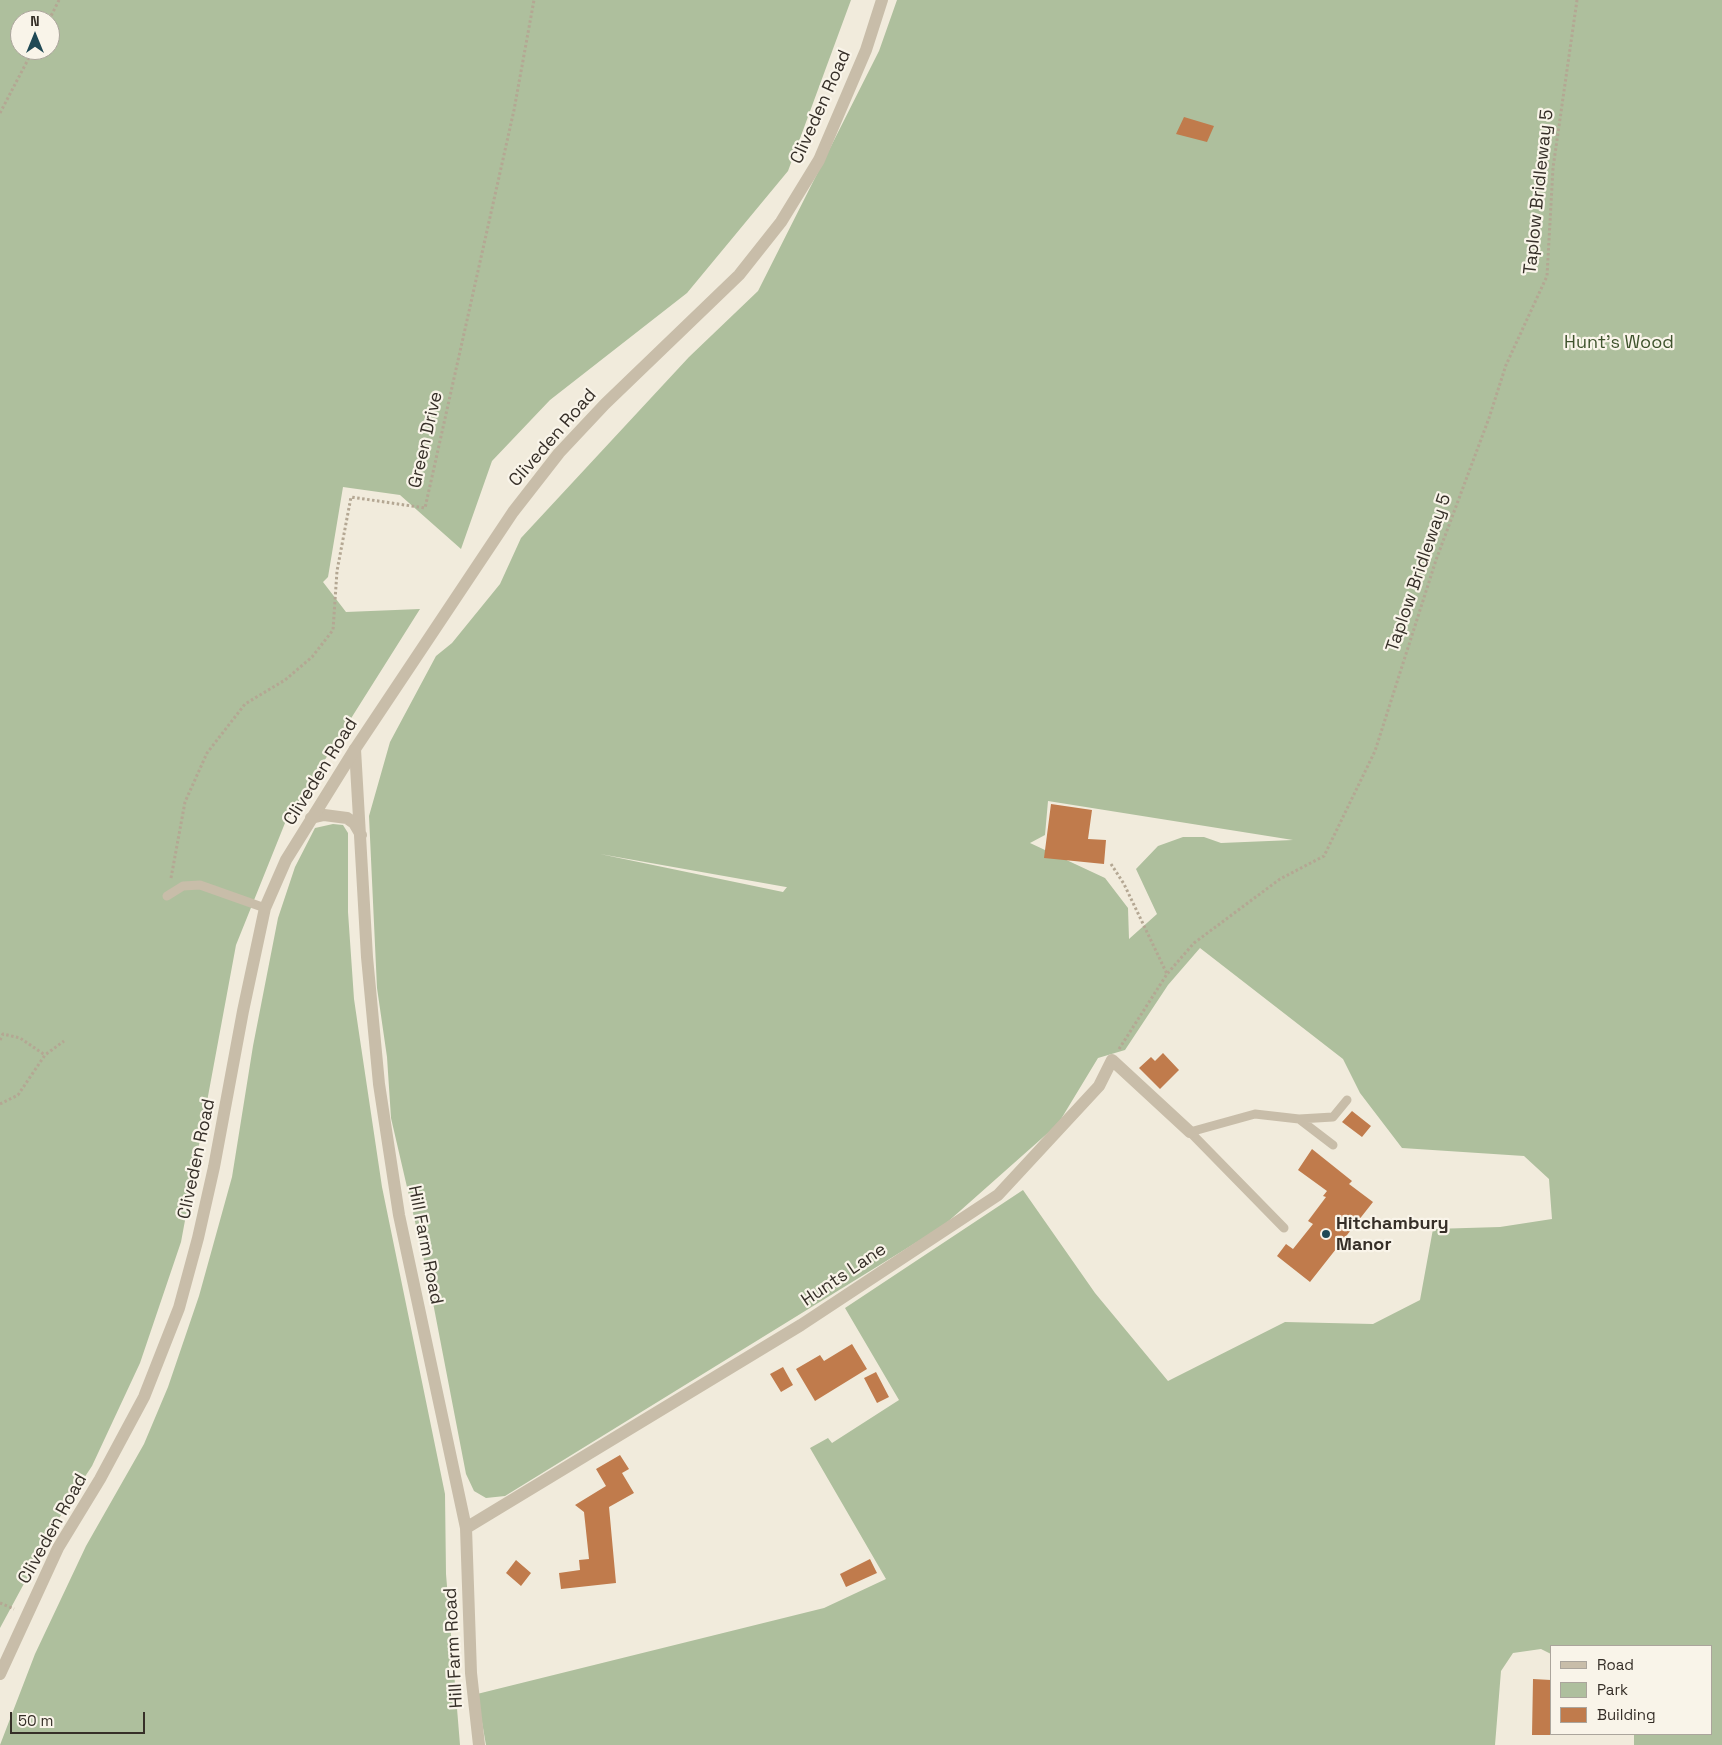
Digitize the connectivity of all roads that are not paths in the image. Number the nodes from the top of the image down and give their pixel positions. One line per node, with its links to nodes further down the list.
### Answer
1 (882, 0): 2 (street, Cliveden Road)
2 (355, 748): 3 (street, Cliveden Road); 4 (street, Hill Farm Road)
3 (311, 818): 4 (street); 6 (street, Cliveden Road)
4 (361, 835): 12 (street, Hill Farm Road)
5 (167, 896): 6 (lane)
6 (265, 908): 13 (street, Cliveden Road)
7 (1347, 1100): 8 (lane)
8 (1299, 1119): 9 (lane); 10 (lane)
9 (1190, 1132): 11 (lane); 12 (street, Hunts Lane)
10 (1333, 1145)
11 (1284, 1228)
12 (466, 1528): 14 (street, Hill Farm Road)
13 (0, 1674)
14 (479, 1745)

